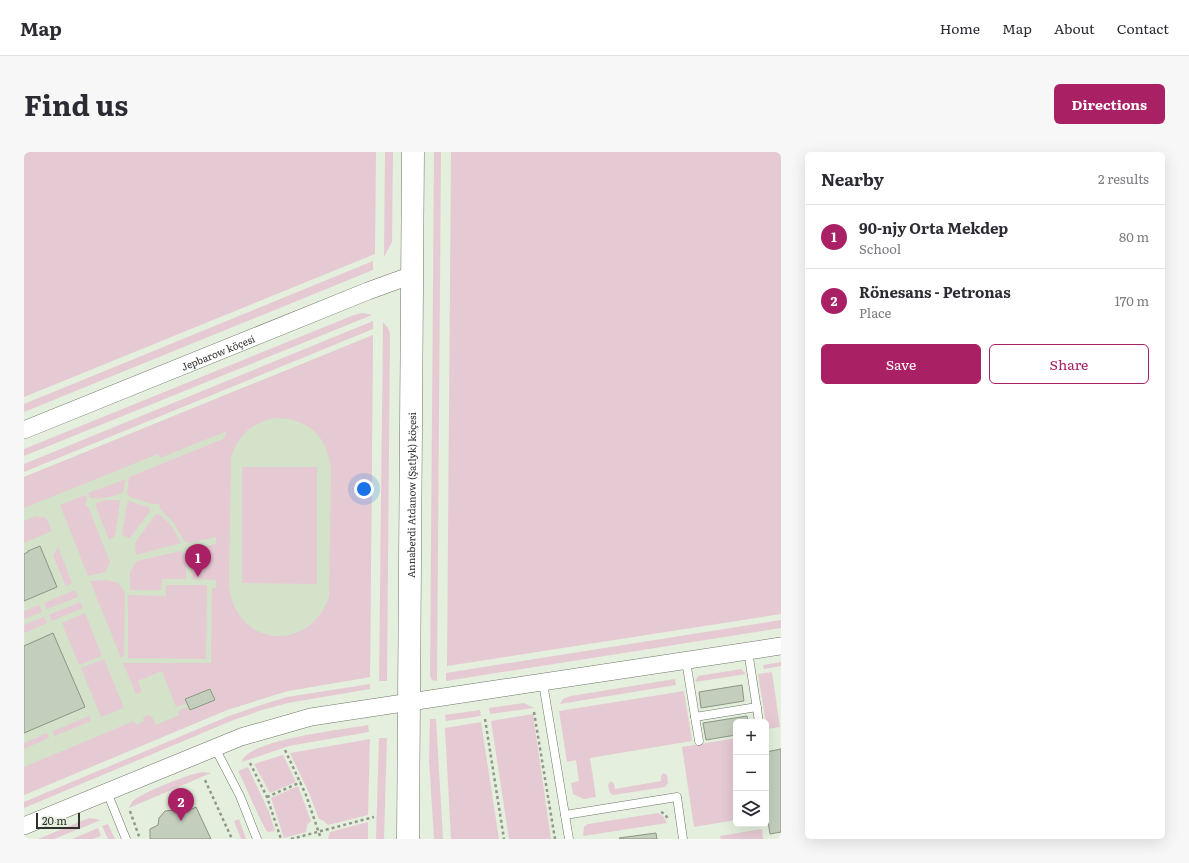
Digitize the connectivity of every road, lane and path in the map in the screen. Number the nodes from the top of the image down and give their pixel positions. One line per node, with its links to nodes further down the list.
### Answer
1 (413, 152): 2 (street, Annaberdi Atdanow (Şatlyk) köçesi)
2 (412, 275): 3 (street, Jepbarow köçesi); 8 (street, Annaberdi Atdanow (Şatlyk) köçesi)
3 (24, 430)
4 (781, 646): 5 (street)
5 (748, 651): 6 (street); 9 (lane)
6 (686, 661): 7 (street); 11 (lane)
7 (543, 683): 8 (street); 24 (lane)
8 (408, 702): 15 (street); 36 (street, Annaberdi Atdanow (Şatlyk) köçesi)
9 (757, 707): 11 (lane); 13 (lane)
10 (534, 712): 38 (path)
11 (695, 717): 14 (lane)
12 (485, 719): 37 (path)
13 (759, 719)
14 (699, 741)
15 (215, 748): 20 (street); 32 (lane)
16 (286, 750): 19 (path)
17 (250, 762): 21 (path)
18 (205, 780): 31 (path)
19 (301, 782): 21 (path); 28 (path)
20 (108, 792): 27 (street); 29 (lane)
21 (267, 797): 33 (path)
22 (130, 811): 30 (path)
23 (659, 811): 26 (path)
24 (565, 815): 39 (lane); 40 (lane)
25 (374, 817): 28 (path)
26 (669, 822)
27 (24, 826)
28 (319, 832): 34 (path); 35 (path)
29 (126, 839)
30 (140, 839)
31 (232, 839)
32 (257, 839)
33 (281, 839)
34 (291, 839)
35 (321, 839)
36 (408, 839)
37 (504, 839)
38 (555, 839)
39 (569, 839)
40 (684, 839)

